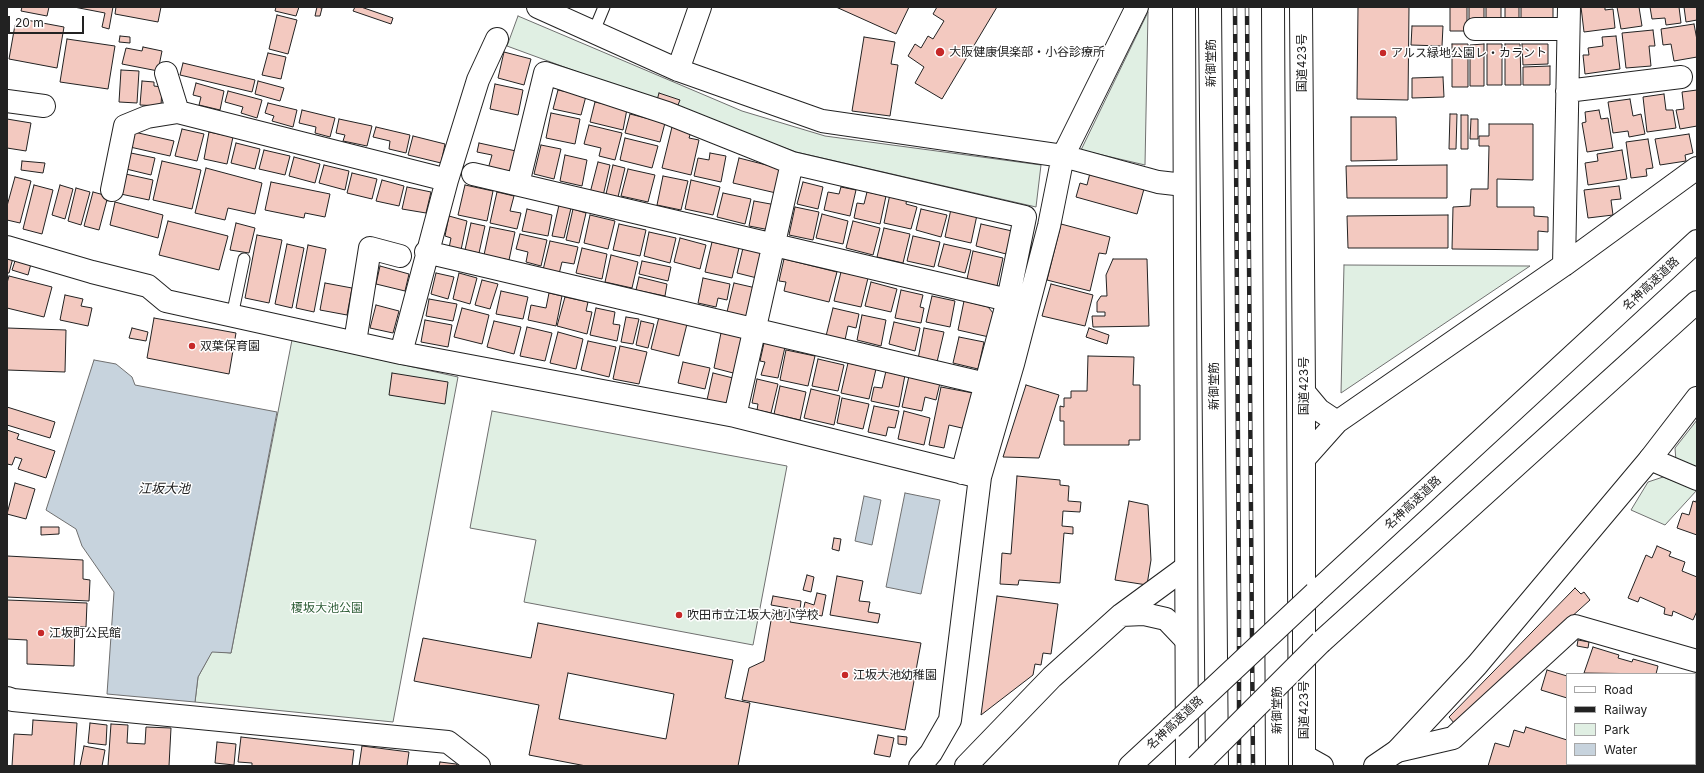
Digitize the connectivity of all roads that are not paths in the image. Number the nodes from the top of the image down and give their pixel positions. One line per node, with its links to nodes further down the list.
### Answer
1 (538, 7): 12 (main road)
2 (604, 7): 12 (lane)
3 (700, 7): 14 (main road)
4 (1136, 7): 21 (main road)
5 (1184, 7): 27 (main road)
6 (1210, 7): 64 (main road, 新御堂筋)
7 (1273, 7): 65 (main road, 新御堂筋)
8 (1301, 7): 43 (main road, 国道423号)
9 (1569, 7): 11 (main road)
10 (1474, 29): 11 (main road)
11 (1568, 29): 17 (main road)
12 (594, 31): 14 (main road)
13 (497, 39): 25 (main road)
14 (678, 70): 21 (main road)
15 (166, 73): 20 (main road)
16 (1681, 77): 17 (main road)
17 (1567, 91): 35 (main road)
18 (7, 101): 19 (main road)
19 (44, 106)
20 (178, 112): 25 (main road); 28 (main road)
21 (1063, 156): 27 (main road); 49 (main road)
22 (792, 163): 26 (main road); 30 (main road); 36 (main road)
23 (1697, 168): 35 (main road)
24 (473, 174): 26 (main road)
25 (447, 180): 32 (main road)
26 (518, 184): 30 (main road)
27 (1184, 185): 51 (main road)
28 (112, 190)
29 (1697, 241): 61 (main road, 名神高速道路, bridge)
30 (774, 245): 36 (main road); 39 (main road)
31 (7, 247): 38 (main road)
32 (426, 252): 39 (main road); 41 (main road)
33 (400, 256): 40 (main road)
34 (244, 259): 38 (lane)
35 (1564, 265): 46 (main road)
36 (1008, 300): 42 (main road)
37 (1697, 302): 63 (main road, bridge)
38 (232, 316): 40 (main road)
39 (755, 330): 42 (main road); 45 (main road)
40 (355, 342): 41 (main road)
41 (401, 353): 45 (main road)
42 (986, 384): 49 (main road)
43 (1304, 392): 46 (main road); 47 (main road, 国道423号)
44 (1697, 398): 48 (main road)
45 (735, 416): 49 (main road)
46 (1338, 422): 47 (main road)
47 (1304, 459): 57 (main road, 国道423号)
48 (1650, 459): 50 (main road); 56 (main road)
49 (971, 475): 59 (main road)
50 (1697, 479)
51 (1185, 568): 52 (main road); 53 (main road)
52 (1122, 615): 53 (main road); 60 (main road)
53 (1186, 640): 62 (main road)
54 (1697, 661): 56 (main road)
55 (7, 698): 58 (main road)
56 (1397, 750): 66 (main road)
57 (1310, 763)
58 (479, 766)
59 (920, 766)
60 (966, 766)
61 (1130, 766)
62 (1187, 766)
63 (1197, 766)
64 (1217, 766)
65 (1277, 766)
66 (1375, 766)

